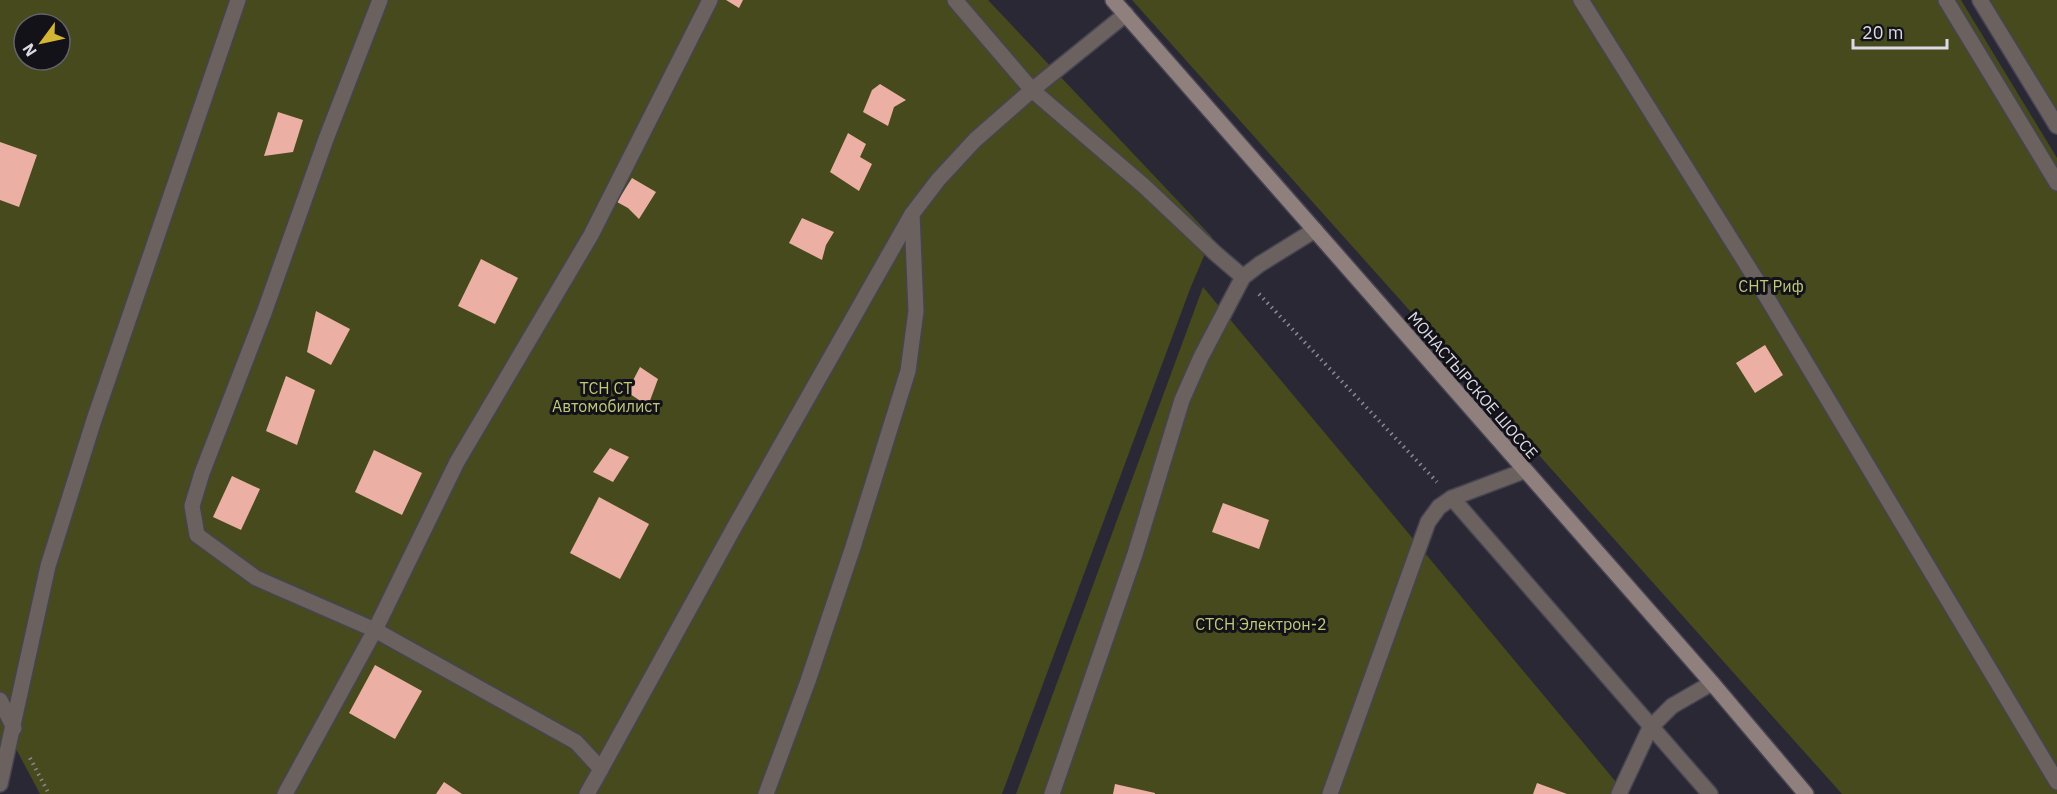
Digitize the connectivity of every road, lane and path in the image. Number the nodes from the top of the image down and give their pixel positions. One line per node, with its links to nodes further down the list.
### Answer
1 (238, 0): 21 (street)
2 (380, 0): 18 (street)
3 (710, 0): 18 (street)
4 (955, 0): 10 (street)
5 (1113, 0): 9 (main road, МОНАСТЫРСКОЕ ШОССЕ)
6 (1581, 0): 24 (street)
7 (1946, 0): 12 (street)
8 (1980, 0): 11 (street)
9 (1126, 14): 10 (street); 14 (main road, МОНАСТЫРСКОЕ ШОССЕ)
10 (1032, 90): 13 (street); 15 (street)
11 (2057, 126)
12 (2057, 183)
13 (912, 214): 23 (street); 28 (street)
14 (1315, 230): 15 (street); 16 (main road, МОНАСТЫРСКОЕ ШОССЕ)
15 (1243, 277): 17 (path); 29 (street)
16 (1524, 471): 17 (street); 19 (main road, МОНАСТЫРСКОЕ ШОССЕ)
17 (1452, 498): 22 (street); 30 (street)
18 (375, 630): 23 (street); 26 (street)
19 (1712, 683): 22 (street); 33 (main road, МОНАСТЫРСКОЕ ШОССЕ)
20 (0, 700): 21 (street)
21 (14, 728): 25 (street)
22 (1650, 728): 31 (street); 32 (street)
23 (601, 769): 27 (street)
24 (2057, 782)
25 (0, 784)
26 (285, 794)
27 (587, 794)
28 (765, 794)
29 (1052, 794)
30 (1330, 794)
31 (1619, 794)
32 (1710, 794)
33 (1806, 794)

